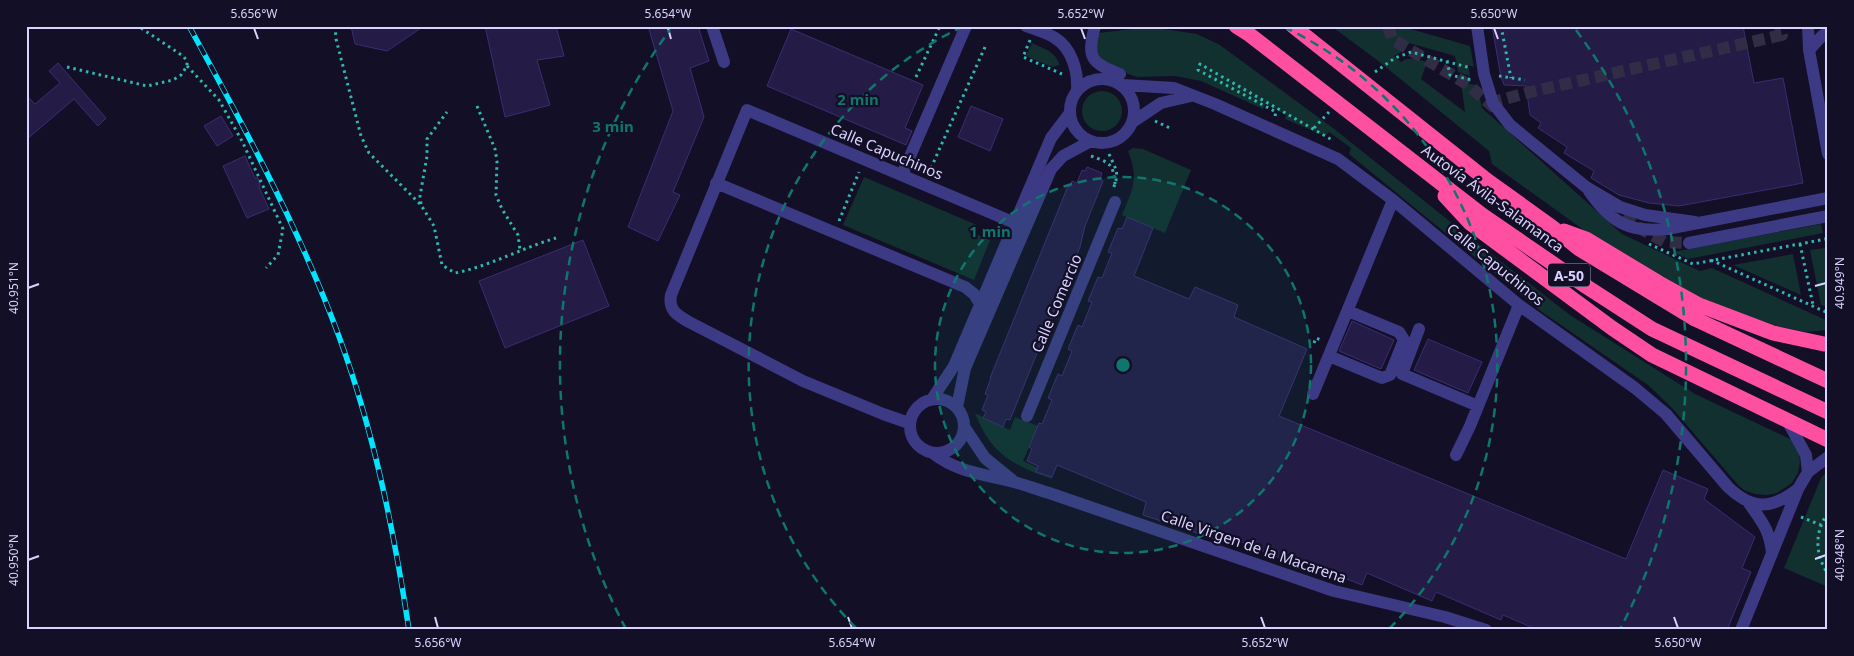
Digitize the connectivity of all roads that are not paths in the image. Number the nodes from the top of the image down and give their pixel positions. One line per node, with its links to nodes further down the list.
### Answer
1 (712, 26): 12 (street)
2 (966, 26): 23 (street)
3 (1088, 26): 13 (street)
4 (1094, 26): 15 (street)
5 (1236, 26): 22 (highway, Autovía Ávila-Salamanca / A-50)
6 (1293, 26): 30 (highway, Autovía Ávila-Salamanca / A-50)
7 (1477, 26): 25 (street)
8 (1808, 26): 11 (street)
9 (1028, 31): 16 (street)
10 (1828, 32): 11 (street)
11 (1809, 50): 21 (street)
12 (724, 62)
13 (1104, 78): 14 (street); 16 (street)
14 (1124, 85): 15 (street, Calle Capuchinos); 19 (street)
15 (1139, 87): 17 (street, Calle Capuchinos)
16 (1078, 89): 18 (street)
17 (1191, 96): 19 (street); 26 (street, Calle Capuchinos)
18 (1070, 113): 20 (street); 29 (street)
19 (1134, 121): 20 (street)
20 (1091, 142): 42 (street)
21 (1828, 154)
22 (1413, 162): 43 (highway, Autovía Ávila-Salamanca / A-50); 45 (highway)
23 (902, 175): 24 (street, Calle Capuchinos); 29 (street, Calle Capuchinos)
24 (716, 184): 32 (street); 46 (street)
25 (1828, 198)
26 (1393, 200): 33 (street, Calle Capuchinos); 34 (street)
27 (1115, 202): 44 (street, Calle Comercio)
28 (1828, 216): 31 (street)
29 (1015, 223): 32 (street)
30 (1552, 227): 36 (highway); 38 (highway, Autovía Ávila-Salamanca / A-50)
31 (1689, 243)
32 (980, 304): 40 (street)
33 (1519, 305): 41 (street); 55 (street, Calle Capuchinos)
34 (1348, 311): 37 (street); 37 (street)
35 (1419, 329): 41 (street)
36 (1826, 343)
37 (1329, 356): 39 (street)
38 (1828, 381)
39 (1313, 394)
40 (932, 399): 42 (street); 46 (street)
41 (1478, 406): 50 (street)
42 (957, 407): 47 (street)
43 (1828, 412)
44 (1027, 416)
45 (1788, 422): 48 (highway); 52 (street)
46 (909, 423): 49 (street)
47 (965, 428): 49 (street); 53 (street, Calle Virgen de la Macarena)
48 (1828, 440)
49 (934, 454): 53 (street, Calle Virgen de la Macarena)
50 (1456, 455)
51 (1828, 458): 52 (street)
52 (1808, 472): 54 (street)
53 (1014, 482): 57 (street, Calle Virgen de la Macarena)
54 (1798, 489): 55 (street); 56 (street)
55 (1748, 503): 56 (street, Calle Capuchinos)
56 (1772, 555): 58 (street)
57 (1486, 630)
58 (1741, 630)

